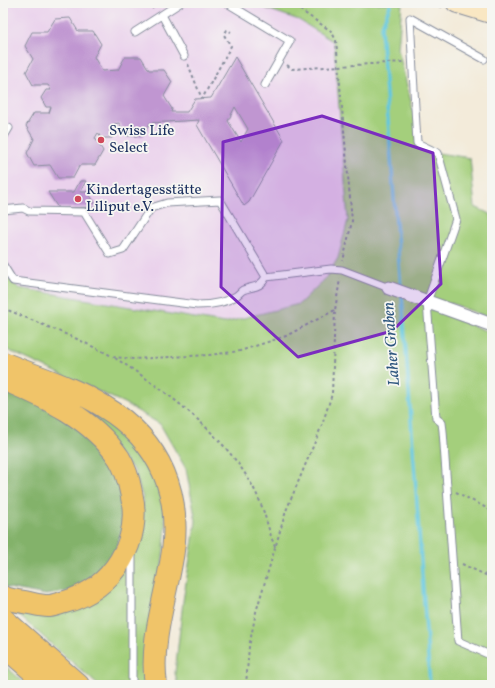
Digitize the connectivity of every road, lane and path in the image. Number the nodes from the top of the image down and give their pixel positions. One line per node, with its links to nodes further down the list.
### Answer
1 (180, 3): 6 (lane)
2 (227, 3): 11 (lane)
3 (290, 3): 13 (path)
4 (456, 3): 5 (main road)
5 (492, 14)
6 (162, 15): 7 (lane); 9 (lane)
7 (135, 32)
8 (231, 32): 9 (path)
9 (184, 56)
10 (484, 59): 22 (lane)
11 (279, 60): 13 (path); 14 (lane)
12 (392, 63): 13 (path)
13 (338, 66): 19 (path)
14 (265, 85)
15 (9, 128): 16 (lane)
16 (3, 138)
17 (3, 210): 20 (lane)
18 (3, 265): 20 (lane)
19 (341, 274): 20 (lane); 21 (lane); 24 (path)
20 (266, 277)
21 (389, 288): 22 (street)
22 (427, 302): 25 (street); 29 (lane)
23 (3, 308): 26 (path)
24 (335, 310): 26 (path); 32 (path)
25 (492, 325)
26 (114, 357): 32 (path)
27 (3, 363): 42 (highway)
28 (3, 379): 31 (highway)
29 (448, 488): 30 (path); 33 (lane)
30 (492, 511)
31 (130, 543): 35 (highway); 41 (lane)
32 (275, 547): 43 (path)
33 (452, 560): 34 (path); 38 (lane)
34 (492, 578)
35 (3, 597)
36 (3, 619): 40 (highway)
37 (3, 645): 39 (highway)
38 (492, 656)
39 (49, 685)
40 (78, 685)
41 (132, 685)
42 (156, 685)
43 (246, 685)

